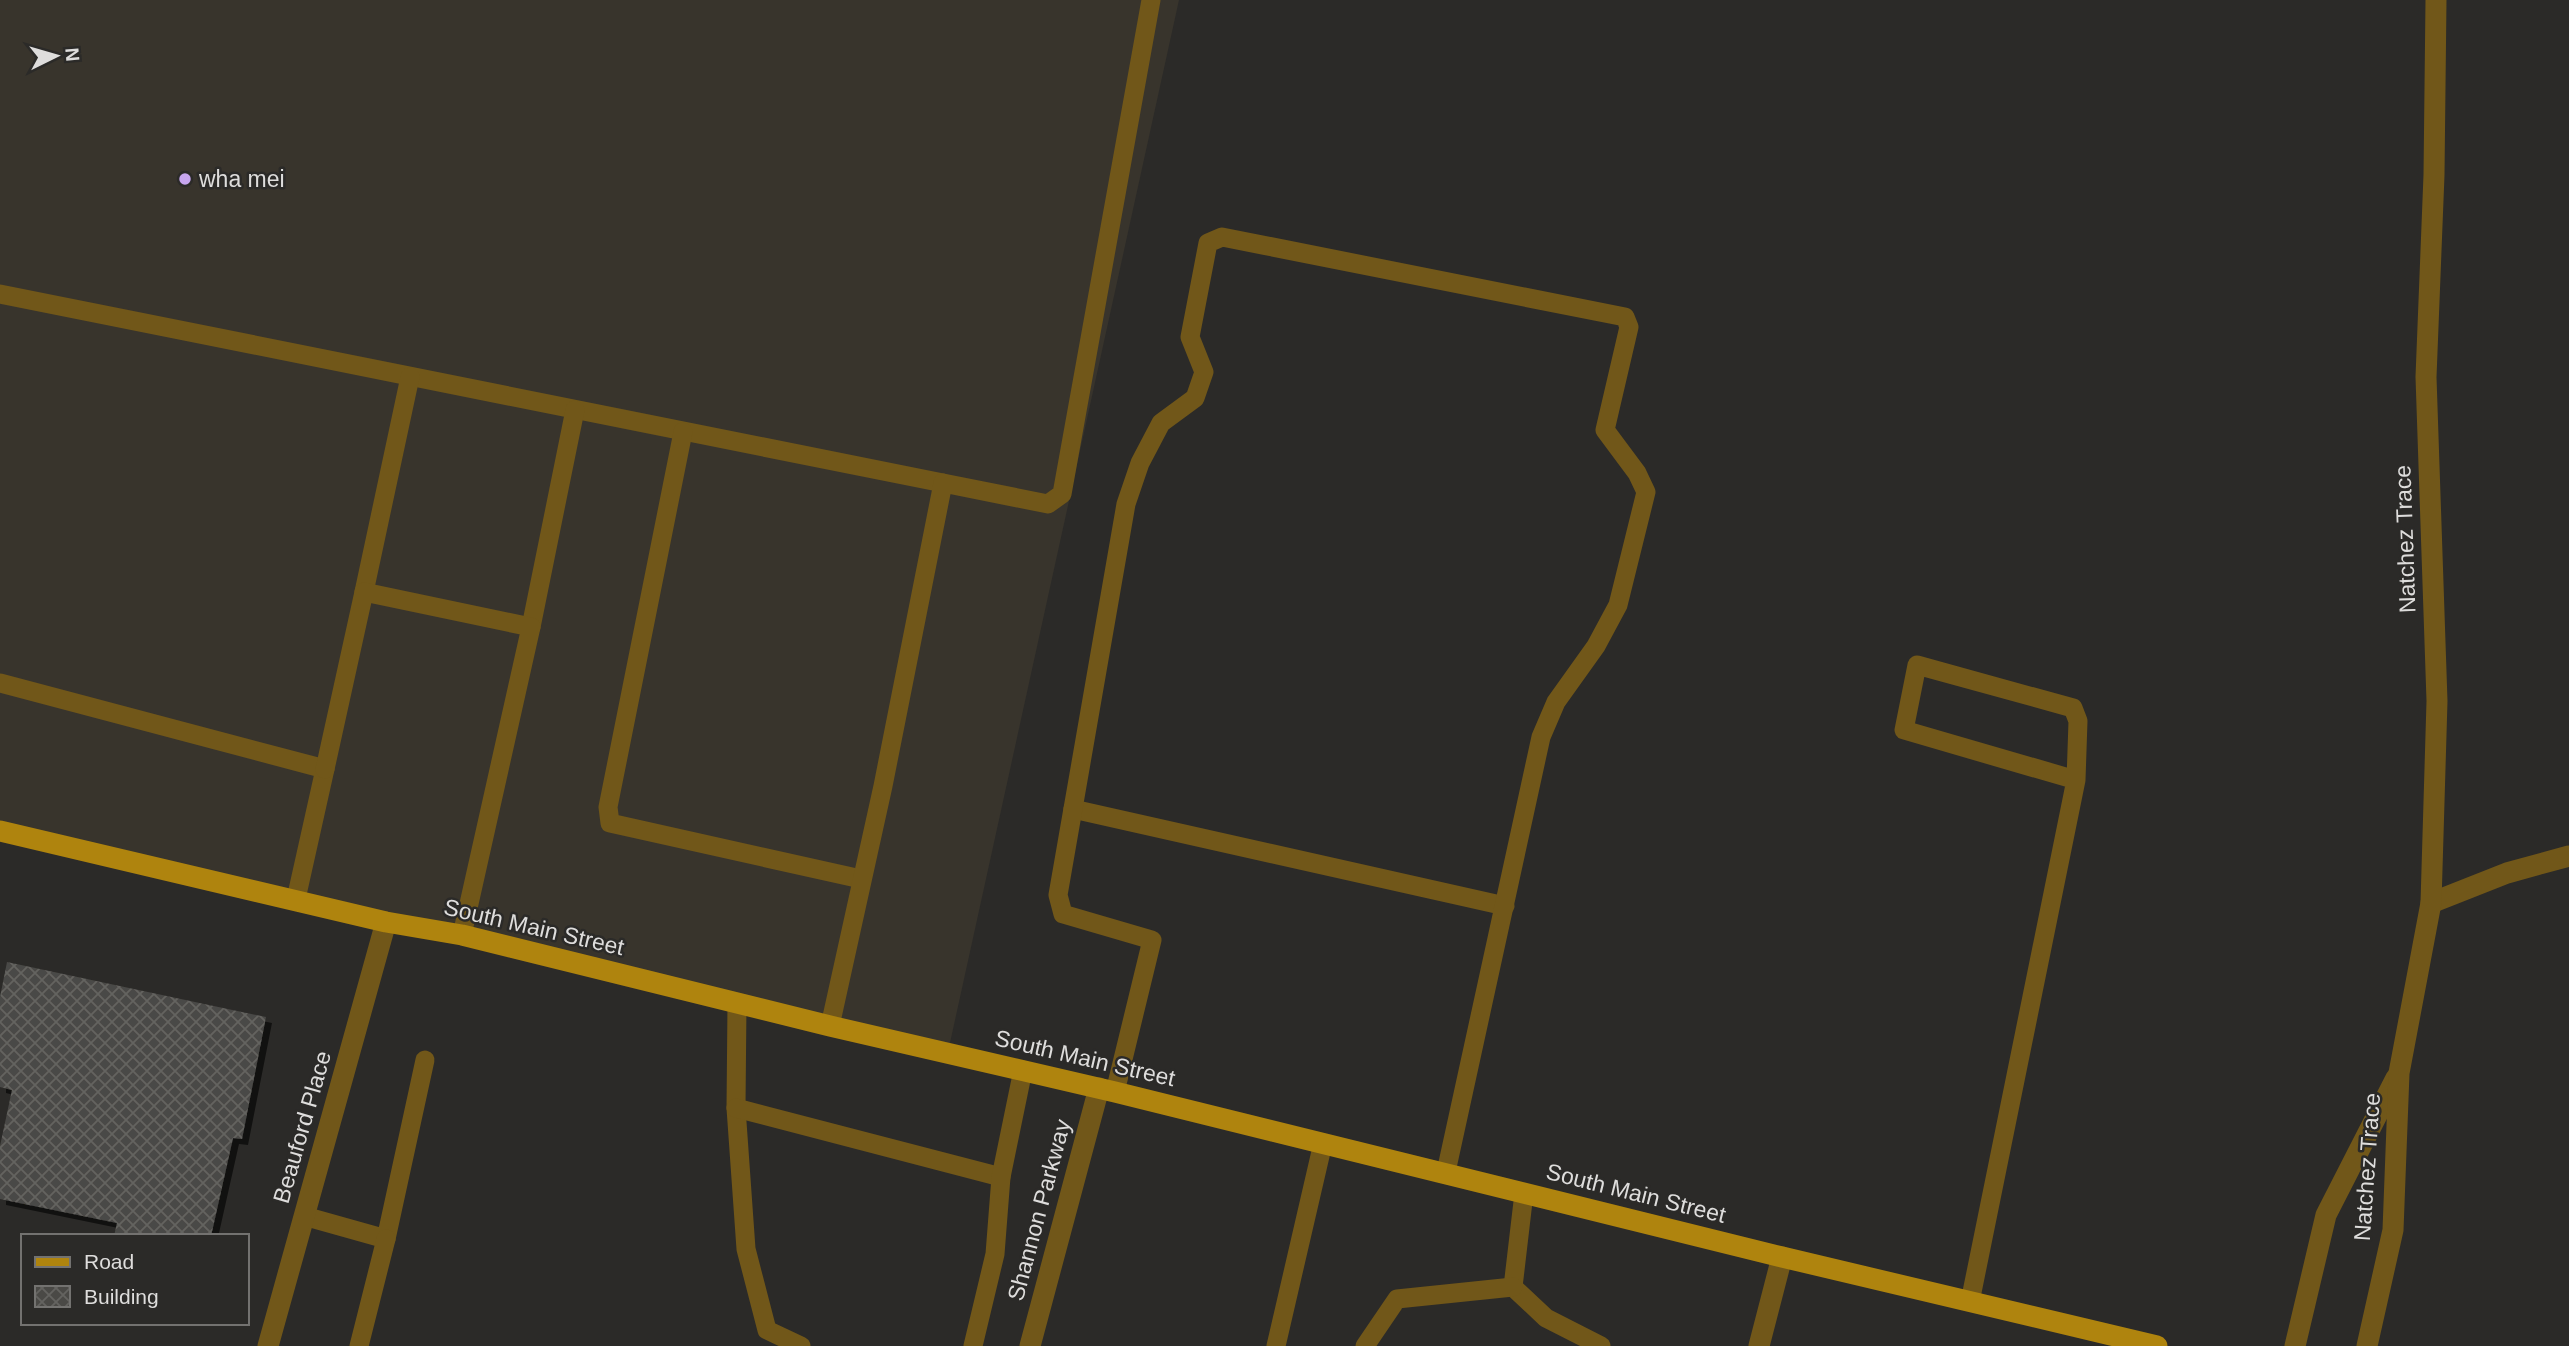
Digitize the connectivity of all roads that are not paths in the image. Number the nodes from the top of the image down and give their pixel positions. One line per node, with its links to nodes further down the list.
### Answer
1 (1151, 0): 7 (lane)
2 (2436, 0): 18 (street, Natchez Trace)
3 (0, 294): 4 (lane)
4 (410, 377): 5 (lane); 8 (lane)
5 (575, 410): 6 (lane); 9 (lane)
6 (683, 432): 7 (lane); 16 (lane)
7 (943, 483): 16 (lane)
8 (365, 592): 9 (lane); 11 (lane)
9 (531, 627): 21 (lane)
10 (0, 683): 11 (lane)
11 (324, 769): 17 (lane)
12 (2076, 780): 12 (lane); 37 (lane)
13 (1073, 809): 19 (lane); 19 (lane); 27 (lane)
14 (0, 831): 17 (main road, South Main Street)
15 (2569, 856): 18 (street)
16 (861, 879): 23 (lane)
17 (296, 899): 20 (main road, South Main Street)
18 (2431, 903): 26 (street, Natchez Trace)
19 (1504, 906): 30 (lane)
20 (386, 922): 21 (main road, South Main Street); 33 (street, Beauford Place)
21 (462, 936): 22 (main road, South Main Street)
22 (737, 1003): 23 (main road, South Main Street); 28 (lane)
23 (830, 1026): 25 (main road, South Main Street)
24 (425, 1060): 34 (lane)
25 (1023, 1070): 27 (main road, South Main Street); 31 (lane)
26 (2399, 1073): 48 (street, Natchez Trace); 49 (street, Natchez Trace)
27 (1107, 1090): 29 (main road, South Main Street); 42 (street, Shannon Parkway)
28 (736, 1108): 31 (lane); 40 (lane)
29 (1324, 1143): 30 (main road, South Main Street); 43 (lane)
30 (1446, 1172): 32 (main road, South Main Street)
31 (1001, 1177): 41 (lane)
32 (1524, 1193): 35 (main road, South Main Street); 36 (lane)
33 (304, 1216): 34 (lane); 38 (street, Beauford Place)
34 (386, 1238): 39 (lane)
35 (1782, 1256): 37 (main road, South Main Street); 46 (street)
36 (1513, 1287): 44 (lane); 45 (lane)
37 (1970, 1302): 47 (main road, South Main Street)
38 (268, 1346)
39 (359, 1346)
40 (801, 1346)
41 (973, 1346)
42 (1030, 1346)
43 (1276, 1346)
44 (1365, 1346)
45 (1601, 1346)
46 (1759, 1346)
47 (2157, 1346)
48 (2295, 1346)
49 (2367, 1346)

